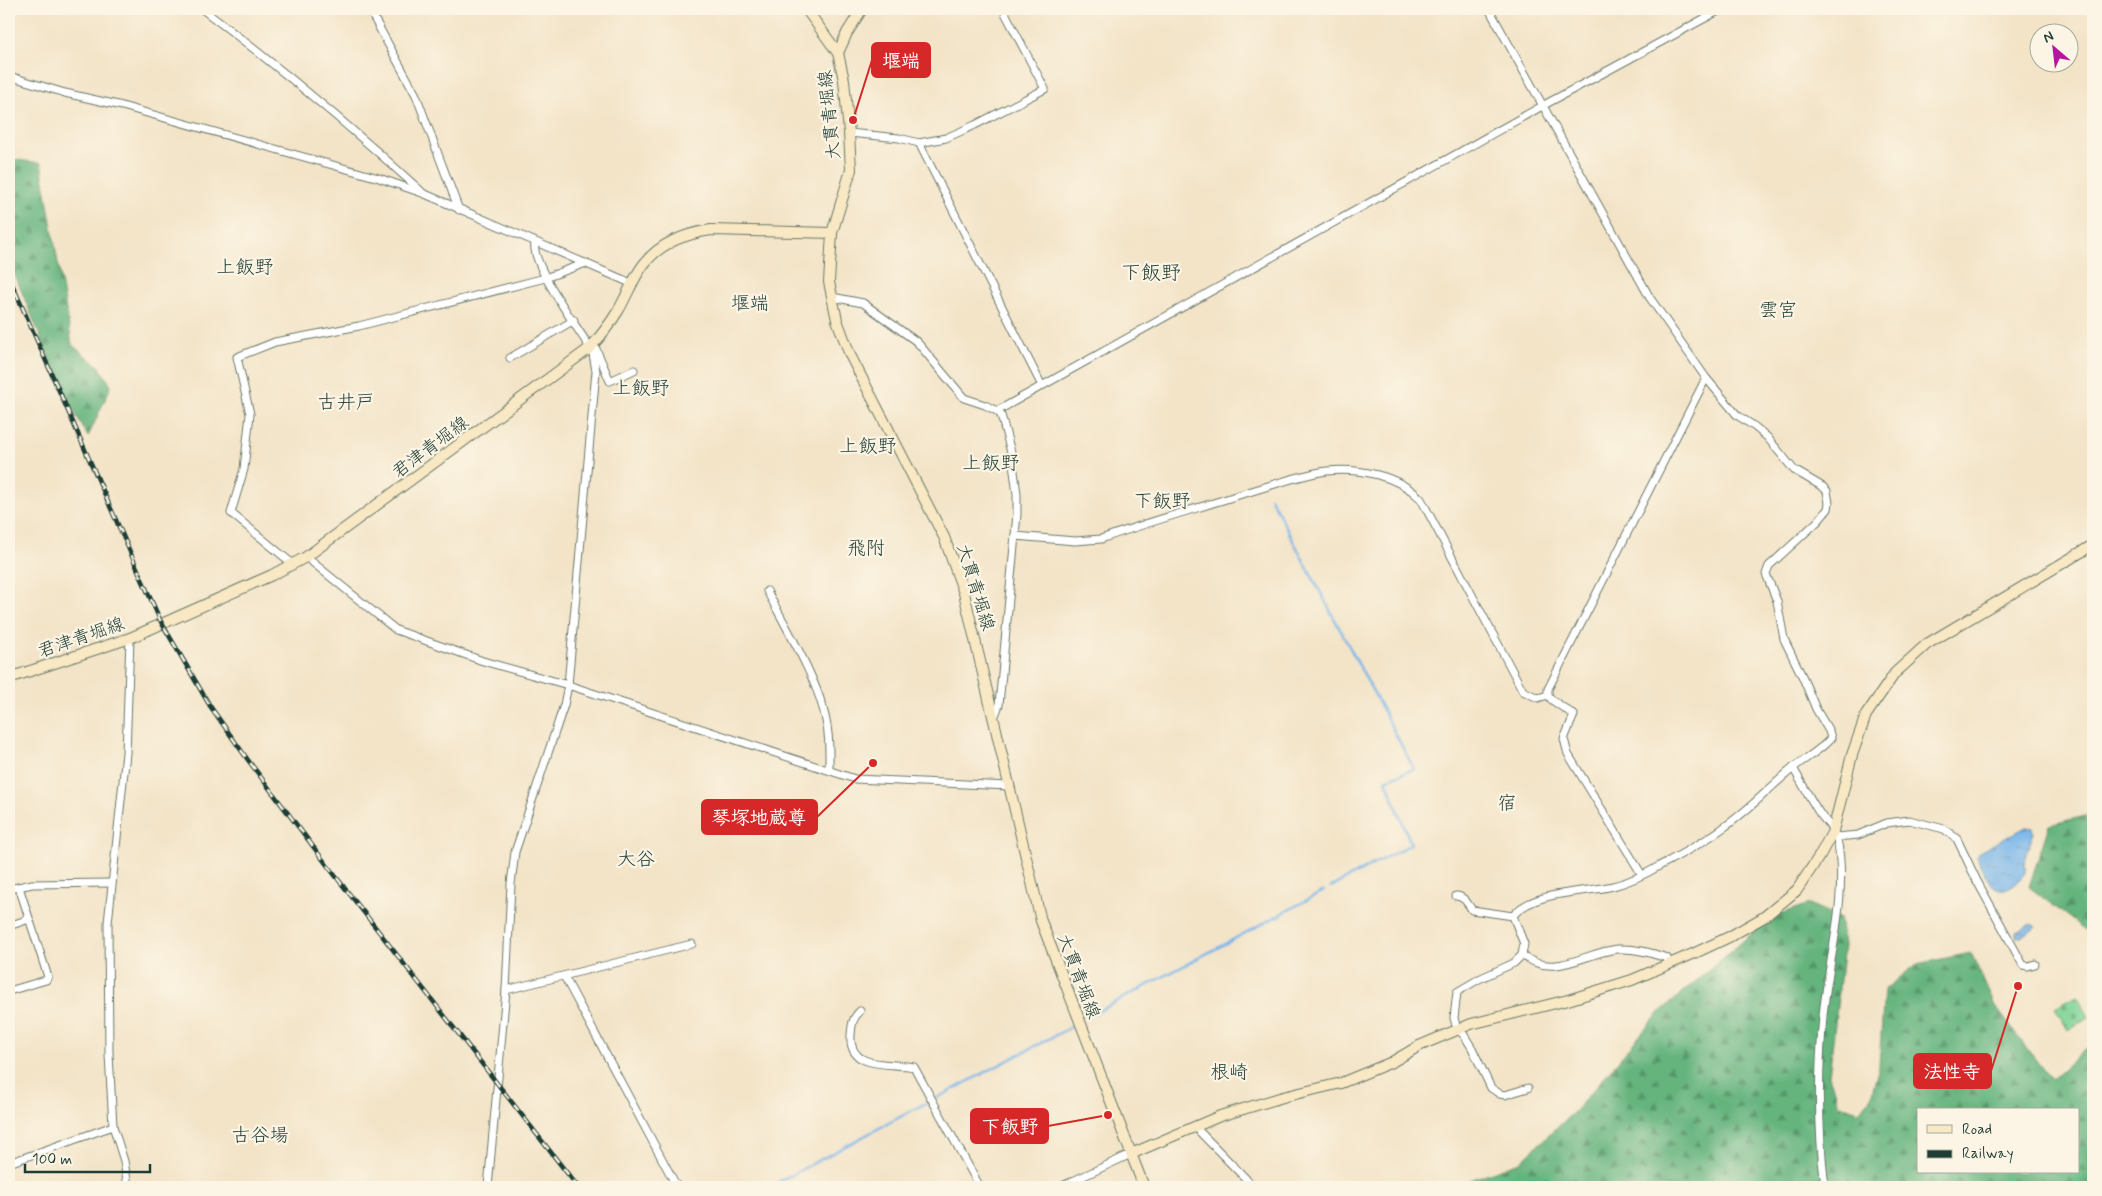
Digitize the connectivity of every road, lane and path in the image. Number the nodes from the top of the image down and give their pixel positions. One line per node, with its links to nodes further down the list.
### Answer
1 (202, 9): 13 (street)
2 (369, 9): 14 (street)
3 (806, 9): 8 (main road, 大貫青堀線)
4 (862, 9): 8 (main road)
5 (1003, 9): 12 (street)
6 (1489, 9): 10 (street)
7 (1722, 9): 10 (street)
8 (838, 53): 11 (main road, 大貫青堀線)
9 (9, 76): 13 (street)
10 (1544, 105): 25 (street); 26 (street)
11 (849, 133): 12 (street); 15 (main road, 大貫青堀線)
12 (919, 143): 26 (street)
13 (425, 194): 14 (street)
14 (459, 210): 16 (street)
15 (832, 233): 19 (main road, 君津青堀線); 20 (main road, 大貫青堀線)
16 (535, 243): 17 (street); 18 (street)
17 (586, 263): 18 (street); 19 (street)
18 (545, 278): 21 (street); 31 (street)
19 (633, 284): 22 (main road, 君津青堀線)
20 (832, 297): 27 (street); 37 (main road, 大貫青堀線)
21 (574, 320): 22 (street); 23 (street)
22 (592, 346): 24 (street); 30 (main road, 君津青堀線); 35 (street)
23 (510, 358)
24 (634, 370)
25 (1706, 378): 36 (street); 38 (street)
26 (1042, 386): 27 (street)
27 (997, 411): 28 (street)
28 (1015, 536): 36 (street); 37 (street)
29 (2093, 545): 41 (main road)
30 (306, 557): 31 (main road, 君津青堀線); 35 (street)
31 (294, 565): 33 (main road, 君津青堀線)
32 (768, 591): 39 (street)
33 (130, 638): 34 (main road, 君津青堀線); 43 (street)
34 (9, 678)
35 (568, 685): 39 (street); 55 (street)
36 (1548, 695): 42 (street)
37 (994, 719): 40 (main road, 大貫青堀線)
38 (1793, 768): 41 (street); 42 (street)
39 (829, 770): 40 (street)
40 (1009, 786): 62 (main road, 大貫青堀線)
41 (1835, 834): 52 (street); 53 (main road); 71 (street)
42 (1642, 875): 47 (street)
43 (112, 883): 44 (street); 60 (street)
44 (19, 887): 45 (street); 48 (street)
45 (9, 889)
46 (1456, 896): 47 (street)
47 (1513, 916): 51 (street)
48 (30, 919): 49 (street); 56 (street)
49 (9, 926)
50 (692, 944): 54 (street)
51 (1522, 955): 53 (street); 58 (street)
52 (2035, 964)
53 (1668, 966): 58 (main road)
54 (564, 976): 55 (street); 66 (street)
55 (506, 990): 65 (street)
56 (9, 991)
57 (860, 1011): 67 (street)
58 (1457, 1029): 59 (street); 61 (main road)
59 (1528, 1088)
60 (113, 1126): 63 (street); 64 (street)
61 (1195, 1127): 62 (main road); 70 (street)
62 (1131, 1154): 68 (street); 69 (main road, 大貫青堀線)
63 (9, 1163)
64 (128, 1187)
65 (488, 1187)
66 (677, 1187)
67 (980, 1187)
68 (1060, 1187)
69 (1144, 1187)
70 (1254, 1187)
71 (1825, 1187)

